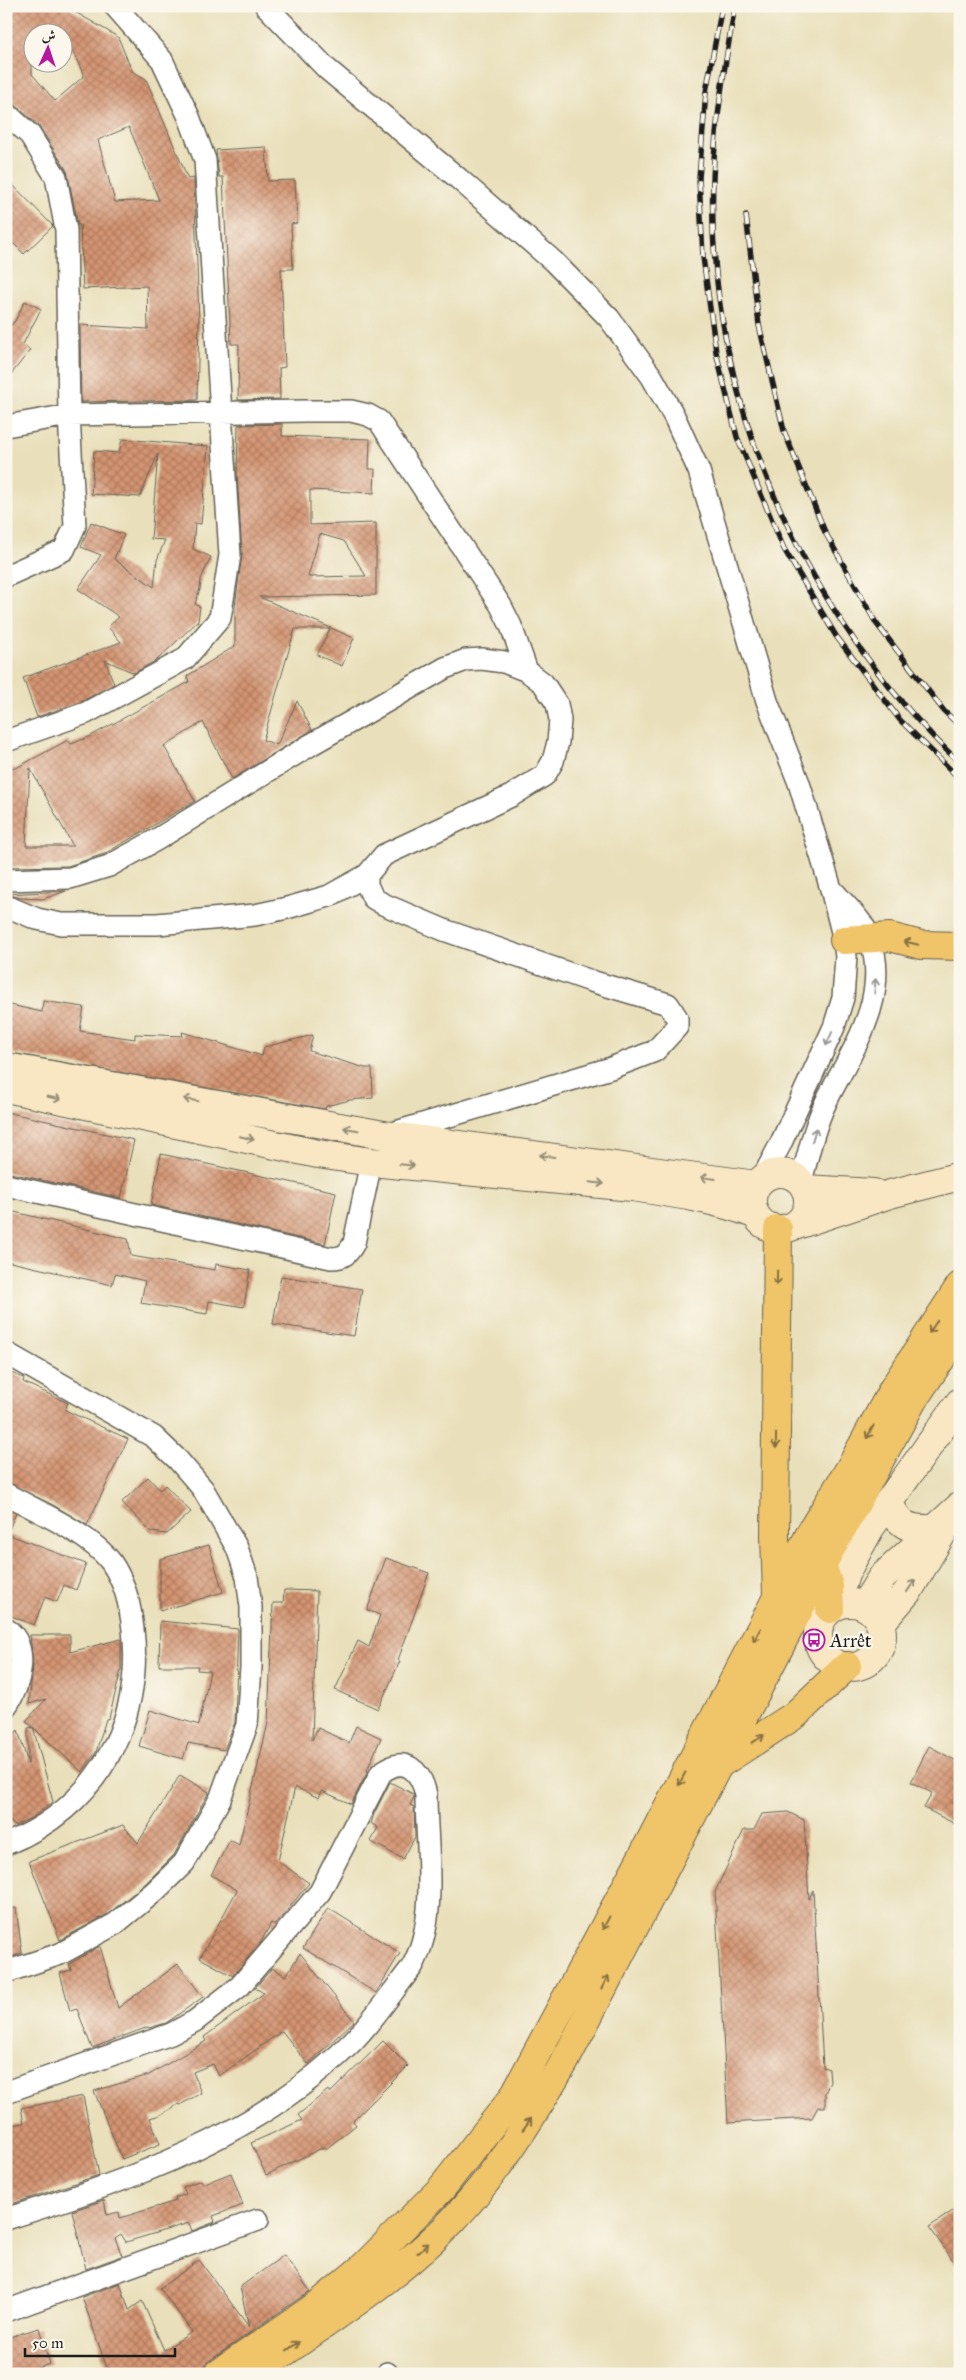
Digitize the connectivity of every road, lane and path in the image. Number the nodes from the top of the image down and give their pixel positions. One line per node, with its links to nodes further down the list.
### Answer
1 (115, 6): 4 (street)
2 (266, 6): 13 (street)
3 (6, 113): 5 (street)
4 (222, 413): 5 (street); 8 (street); 9 (street)
5 (69, 415): 6 (street); 7 (street)
6 (6, 426)
7 (6, 576)
8 (527, 671): 10 (street); 11 (street)
9 (6, 741)
10 (366, 875): 12 (street); 17 (street)
11 (6, 880)
12 (6, 906)
13 (857, 939): 14 (highway, one-way to 13); 20 (street, one-way to 20); 22 (street, one-way to 13)
14 (960, 946)
15 (6, 1067): 17 (street, one-way to 15)
16 (6, 1088): 18 (street, one-way to 18)
17 (384, 1135): 20 (street, one-way to 17)
18 (371, 1162): 21 (street); 24 (street, one-way to 24)
19 (960, 1176): 23 (street)
20 (759, 1182): 22 (street); 24 (street)
21 (6, 1185)
22 (803, 1186): 23 (street); 25 (street)
23 (890, 1194): 25 (street)
24 (754, 1214): 25 (street)
25 (786, 1228): 36 (highway, one-way to 36)
26 (960, 1286): 29 (highway, one-way to 29)
27 (960, 1331): 29 (highway)
28 (6, 1353): 43 (street)
29 (903, 1394): 35 (highway); 36 (highway, one-way to 36)
30 (960, 1402): 32 (street)
31 (6, 1494): 42 (street)
32 (889, 1502): 34 (street); 37 (street)
33 (958, 1507): 34 (street); 37 (street, one-way to 33)
34 (933, 1529): 37 (street)
35 (822, 1565): 37 (highway); 41 (highway)
36 (777, 1597): 48 (highway, one-way to 48)
37 (853, 1610): 39 (street); 39 (street)
38 (6, 1629): 40 (street)
39 (847, 1666): 41 (highway, one-way to 39)
40 (6, 1706)
41 (718, 1766): 49 (highway, one-way to 41)
42 (6, 1844)
43 (6, 1972)
44 (6, 2092): 45 (street)
45 (6, 2219)
46 (258, 2220): 47 (street)
47 (6, 2311)
48 (218, 2374)
49 (253, 2374)

